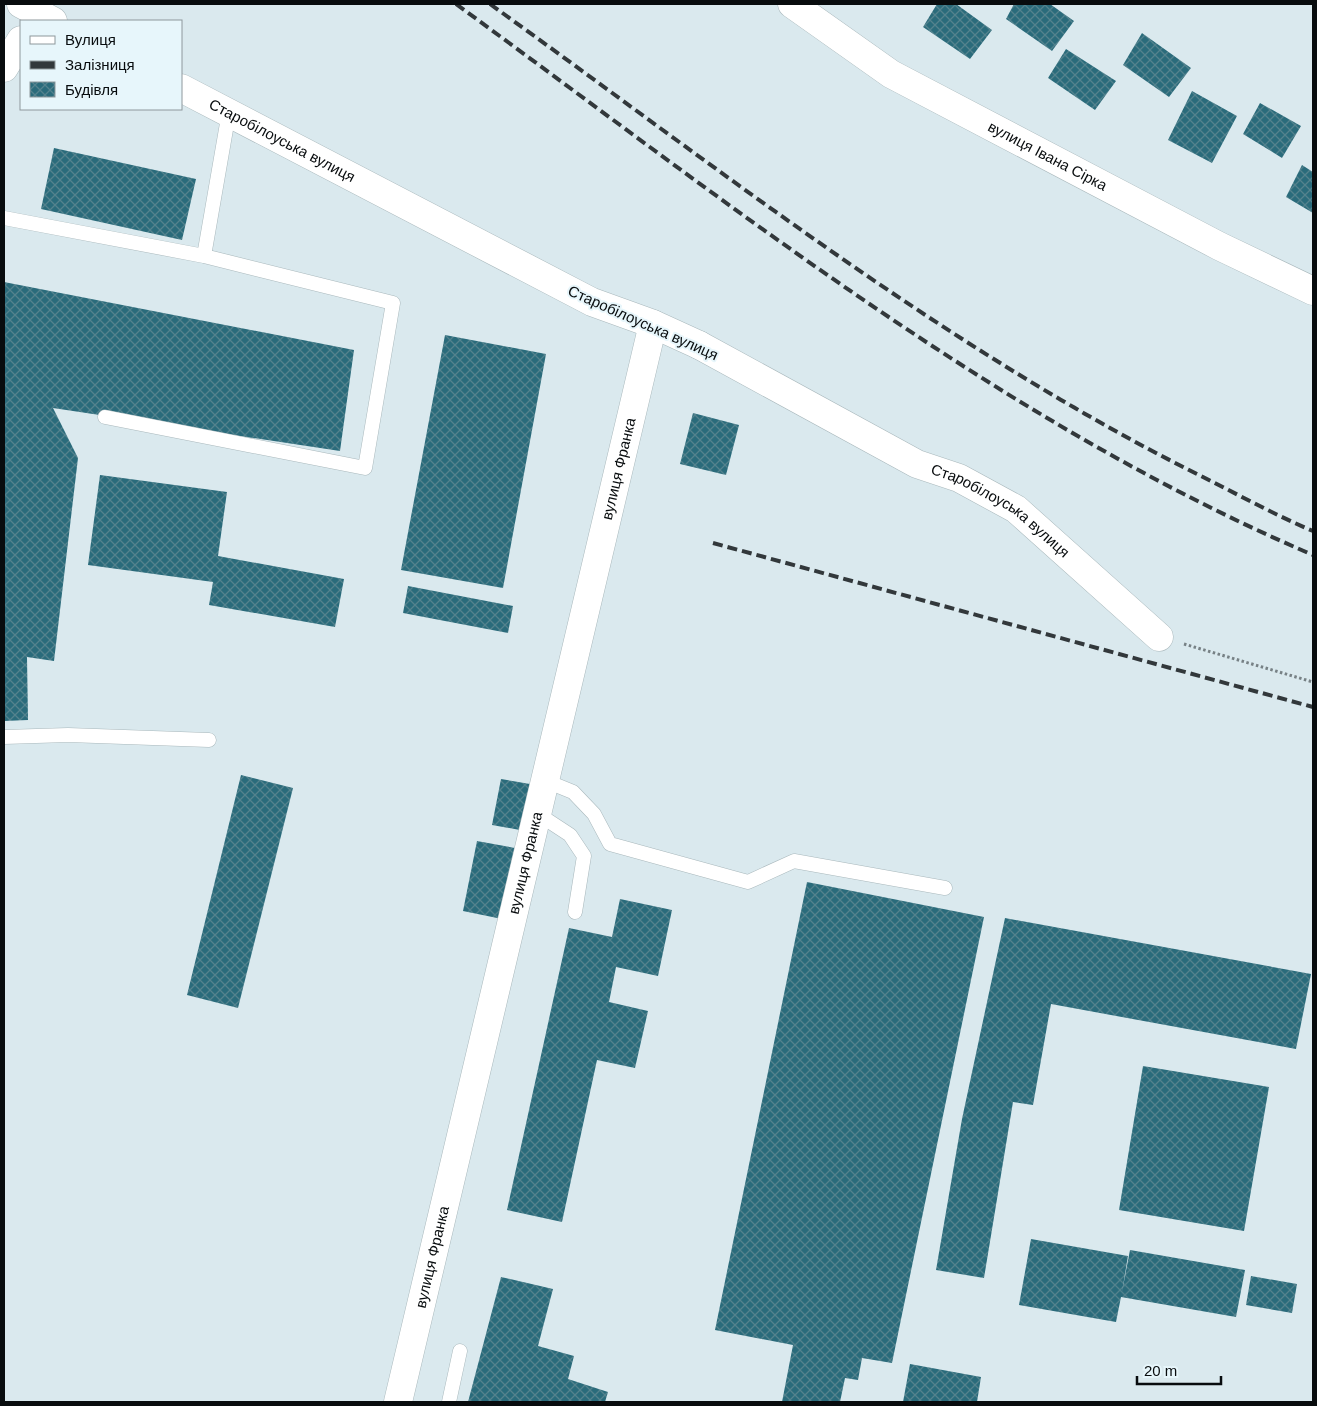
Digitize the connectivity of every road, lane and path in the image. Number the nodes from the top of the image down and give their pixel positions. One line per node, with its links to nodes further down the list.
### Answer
1 (792, 4): 8 (street, вулиця Івана Сірка)
2 (20, 42): 3 (street)
3 (4, 68)
4 (182, 88): 5 (street, Старобілоуська вулиця)
5 (229, 112): 7 (lane); 9 (street, Старобілоуська вулиця)
6 (4, 218): 7 (lane)
7 (204, 256): 10 (lane)
8 (1313, 291)
9 (653, 324): 11 (street, Старобілоуська вулиця); 15 (street, вулиця Франка)
10 (105, 417)
11 (1159, 637): 12 (path)
12 (1313, 682)
13 (4, 737): 14 (lane)
14 (209, 740)
15 (546, 781): 16 (street, вулиця Франка); 17 (lane)
16 (538, 814): 18 (lane); 20 (street, вулиця Франка)
17 (945, 888)
18 (575, 912)
19 (460, 1351): 21 (lane)
20 (398, 1402)
21 (449, 1402)

